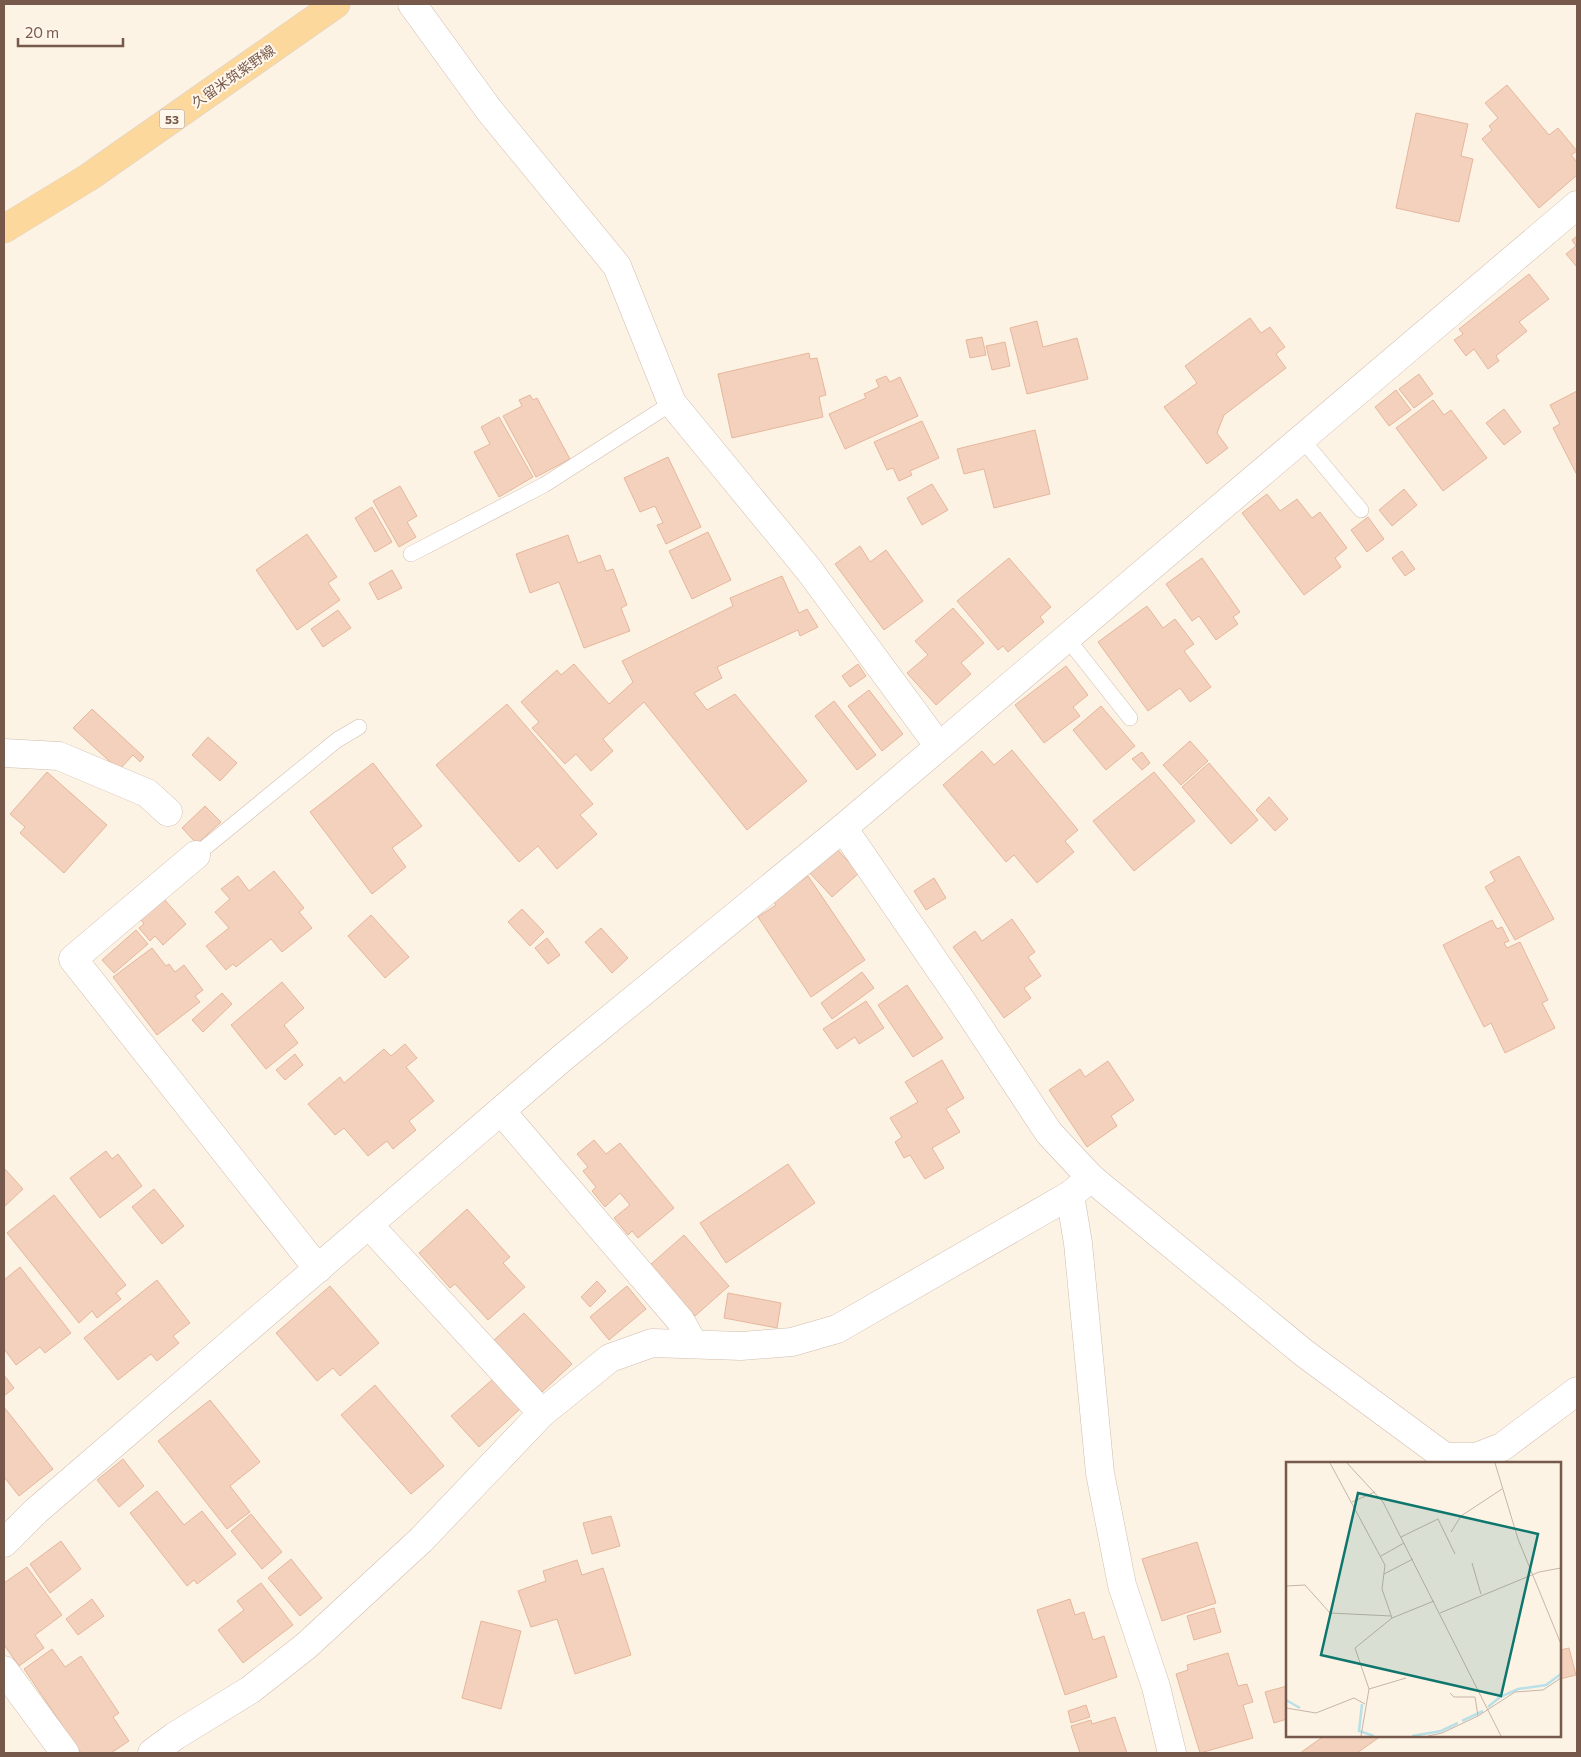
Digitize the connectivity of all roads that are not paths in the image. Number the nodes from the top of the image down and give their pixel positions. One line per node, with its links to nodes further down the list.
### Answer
1 (336, 4): 4 (main road, 久留米筑紫野線 / 53)
2 (412, 4): 5 (street)
3 (1577, 205): 6 (street)
4 (4, 228)
5 (672, 403): 8 (lane); 12 (street)
6 (1301, 438): 7 (lane); 9 (street)
7 (1361, 510)
8 (411, 554)
9 (1066, 637): 10 (lane); 12 (street)
10 (1130, 718)
11 (359, 727): 16 (lane)
12 (938, 745): 15 (street)
13 (4, 754): 14 (street)
14 (168, 812)
15 (843, 828): 17 (street); 18 (street)
16 (196, 855): 20 (street)
17 (501, 1111): 19 (street); 21 (street)
18 (1080, 1187): 21 (street); 22 (street); 28 (street)
19 (369, 1224): 20 (street); 23 (street)
20 (318, 1269): 24 (street)
21 (693, 1343): 23 (street)
22 (1577, 1391)
23 (542, 1413): 27 (street)
24 (4, 1542)
25 (4, 1670): 26 (street)
26 (65, 1753)
27 (152, 1753)
28 (1172, 1753)

